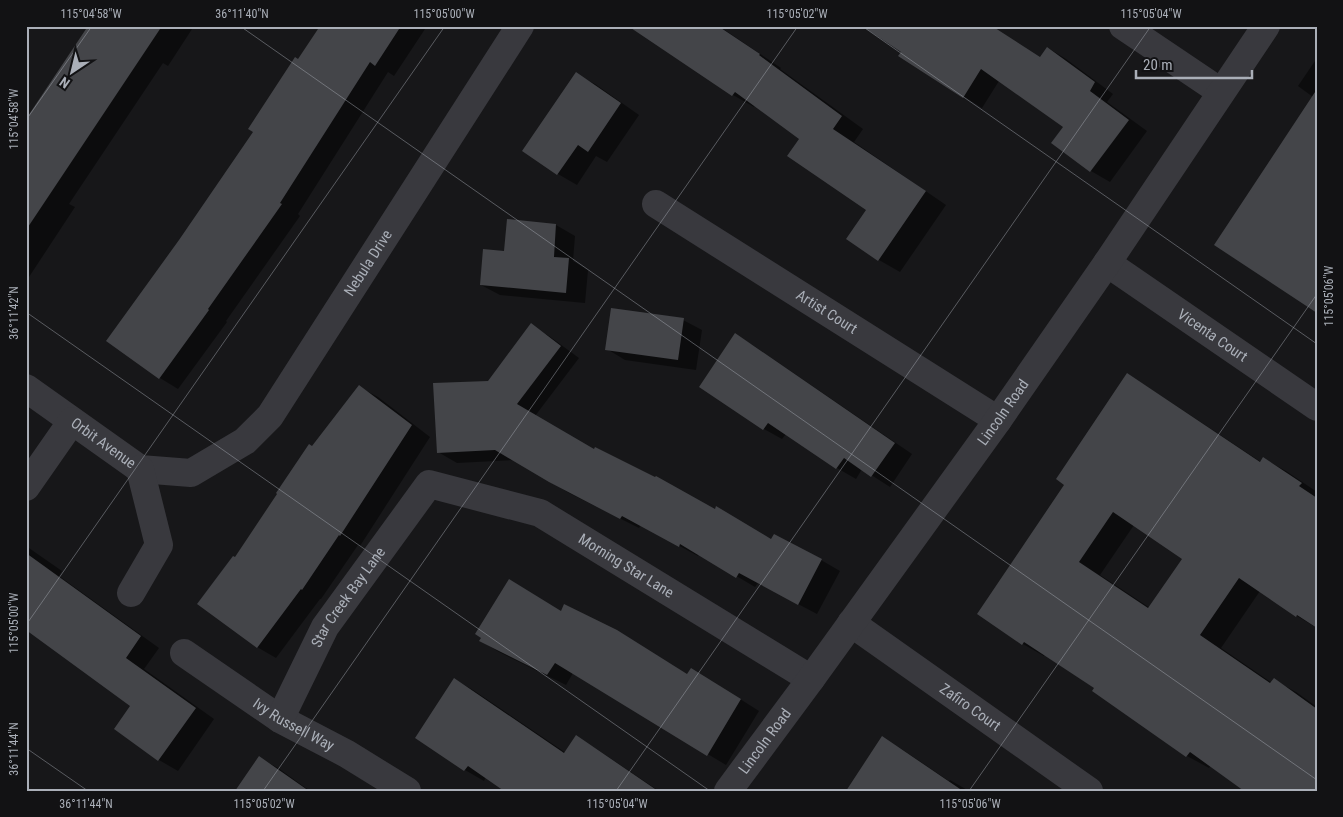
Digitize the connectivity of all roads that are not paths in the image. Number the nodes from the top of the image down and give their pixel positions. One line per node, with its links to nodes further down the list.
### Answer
1 (520, 26): 12 (street, Nebula Drive)
2 (1123, 26): 4 (street)
3 (1266, 26): 4 (street, Lincoln Road)
4 (1221, 92): 6 (street, Lincoln Road)
5 (656, 204): 9 (street, Artist Court)
6 (1107, 263): 8 (street, Vicenta Court); 9 (street, Lincoln Road)
7 (26, 388): 10 (street, Orbit Avenue)
8 (1317, 407)
9 (998, 420): 16 (street, Lincoln Road)
10 (72, 421): 11 (street, Orbit Avenue); 14 (street)
11 (140, 469): 12 (street, Orbit Avenue); 15 (street)
12 (191, 473)
13 (429, 484): 18 (street, Morning Star Lane); 19 (street, Star Creek Bay Lane)
14 (26, 487)
15 (131, 593)
16 (850, 624): 18 (street, Lincoln Road); 22 (street, Zafiro Court)
17 (184, 653): 19 (street, Ivy Russell Way)
18 (811, 680): 21 (street, Lincoln Road)
19 (280, 719): 20 (street, Ivy Russell Way)
20 (407, 791)
21 (728, 791)
22 (1090, 791)

